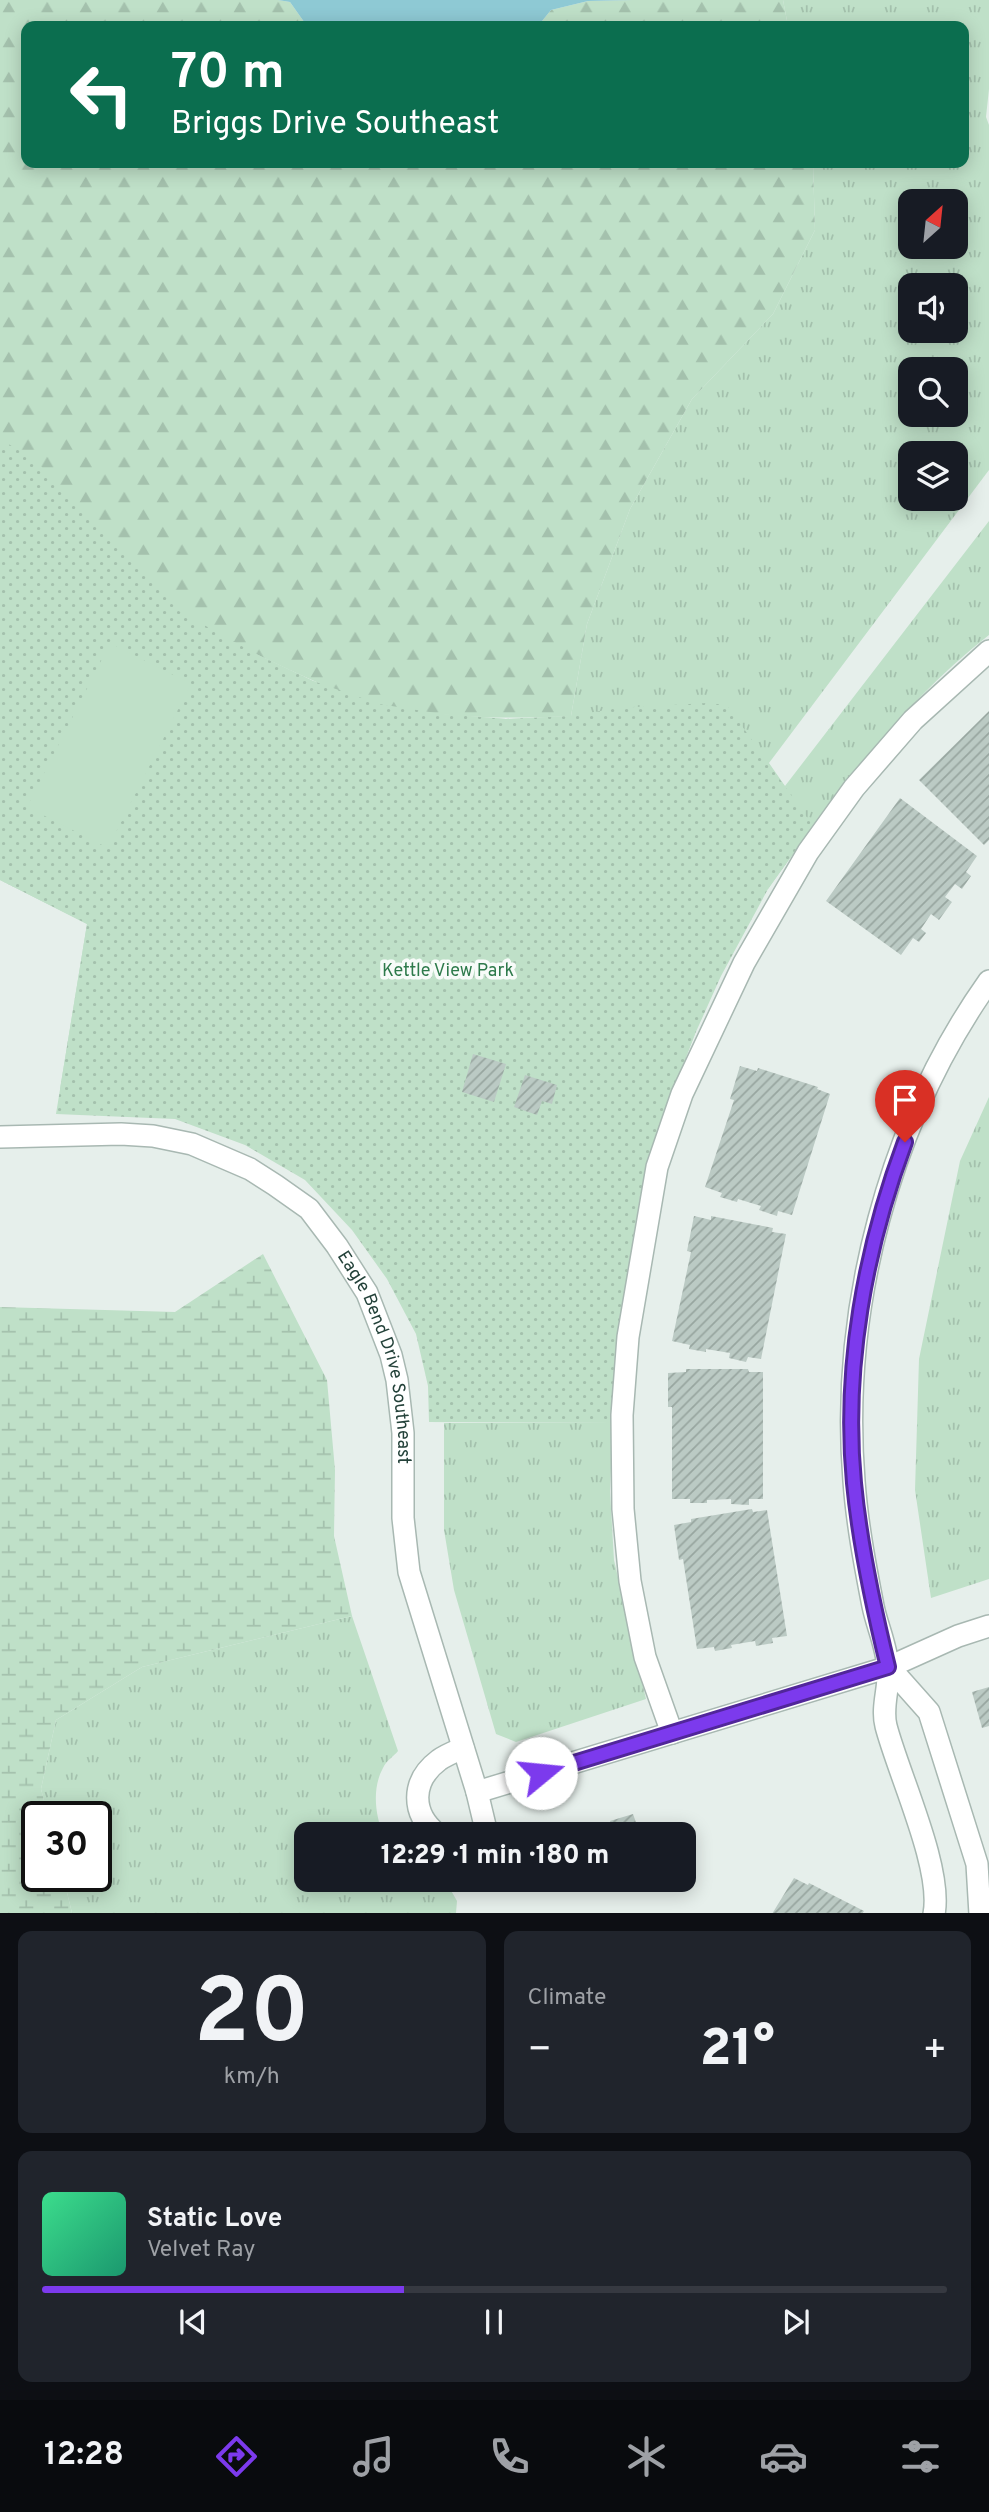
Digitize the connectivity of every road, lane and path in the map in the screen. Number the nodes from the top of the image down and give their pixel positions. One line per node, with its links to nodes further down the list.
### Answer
1 (989, 651): 6 (street)
2 (989, 981): 5 (street)
3 (0, 1137): 7 (street, Eagle Bend Drive Southeast)
4 (989, 1626): 5 (street)
5 (888, 1667): 6 (street); 11 (street); 12 (street)
6 (672, 1733): 8 (street)
7 (464, 1748): 8 (street, Eagle Bend Drive Southeast); 9 (street)
8 (477, 1793): 10 (street, Eagle Bend Drive Southeast)
9 (424, 1822)
10 (484, 1822)
11 (934, 1913)
12 (980, 1913)

